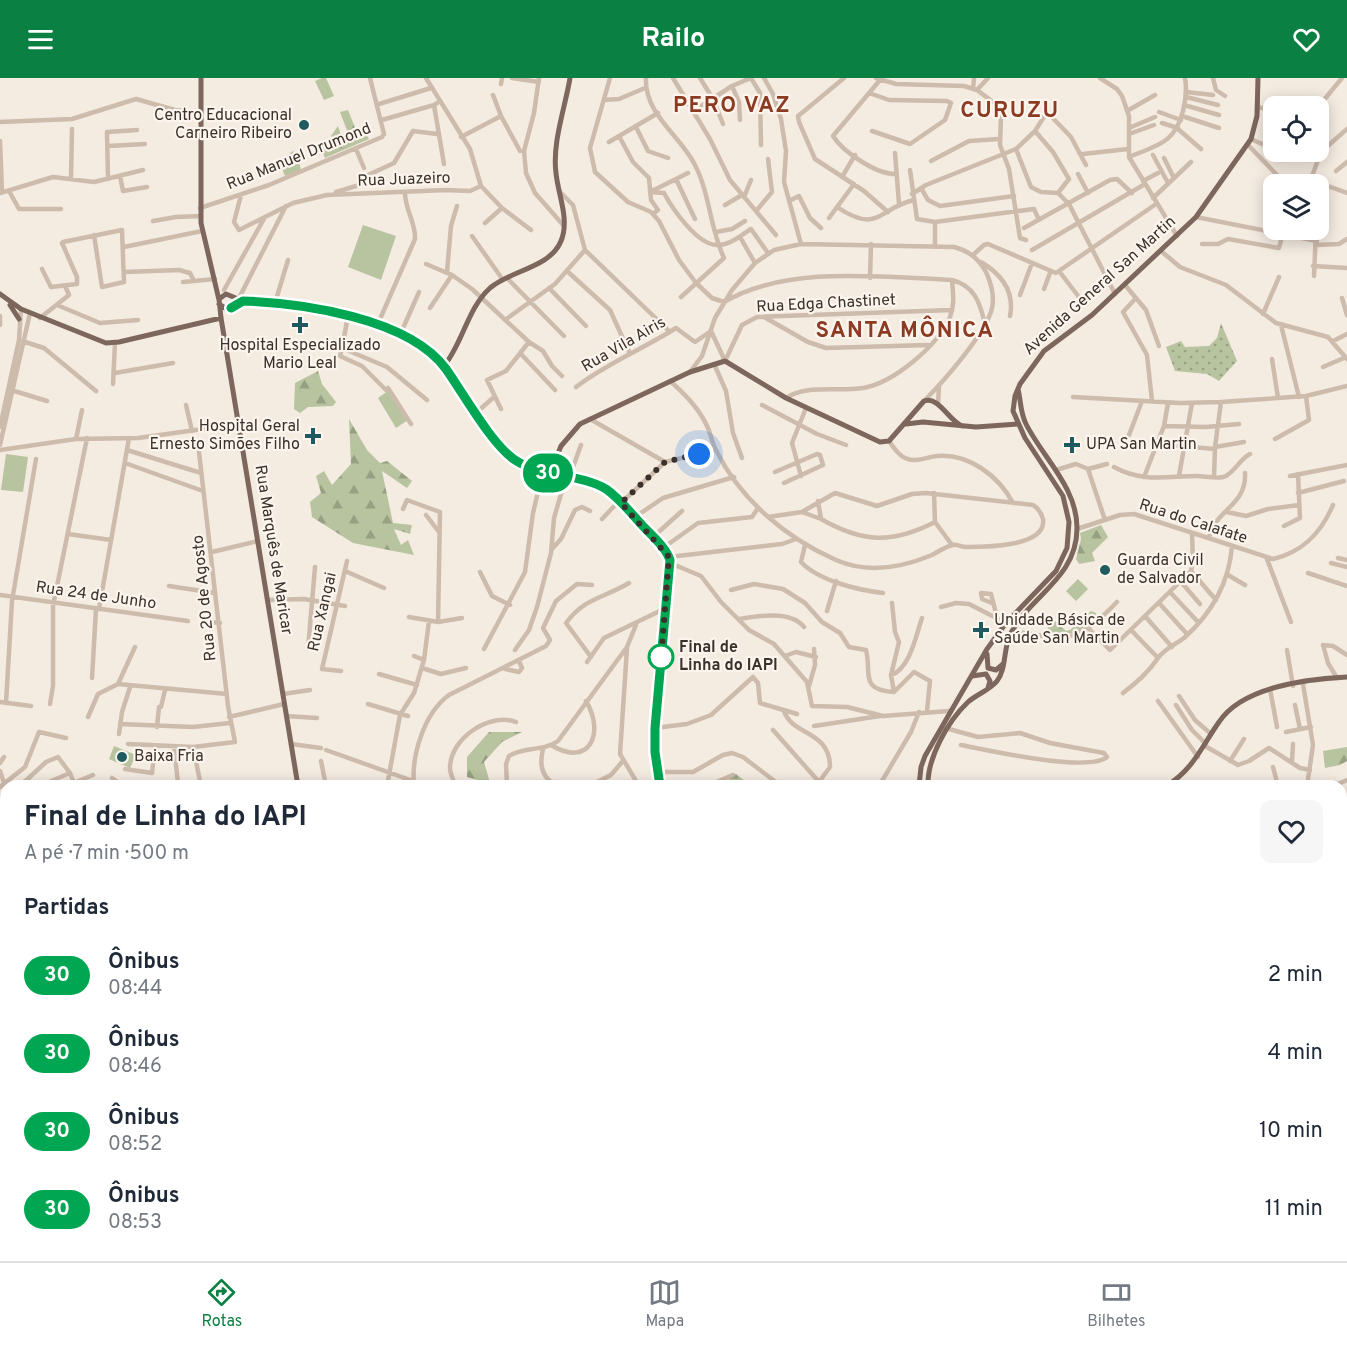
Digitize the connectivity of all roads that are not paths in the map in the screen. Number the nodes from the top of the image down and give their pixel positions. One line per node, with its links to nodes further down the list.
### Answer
1 (201, 78): 50 (main road, Rua Marquês de Maricar)
2 (370, 78): 41 (street, Rua Manuel Drumond)
3 (513, 78): 23 (street)
4 (570, 78): 127 (main road)
5 (610, 78): 39 (street)
6 (645, 78): 29 (street)
7 (673, 78): 48 (street)
8 (700, 78): 38 (street)
9 (751, 78): 27 (street); 80 (street)
10 (764, 78): 141 (street)
11 (956, 78): 26 (street)
12 (974, 78): 30 (street)
13 (987, 78): 30 (street)
14 (1101, 78): 25 (street)
15 (1114, 78): 25 (street)
16 (1185, 78): 32 (street)
17 (1213, 78): 36 (street)
18 (1258, 78): 45 (main road, Avenida General San Martin)
19 (1342, 78): 37 (street)
20 (428, 79): 28 (street)
21 (839, 79): 112 (street)
22 (878, 79): 24 (street); 31 (street)
23 (539, 80): 167 (street)
24 (939, 81): 26 (street)
25 (1110, 84): 47 (street)
26 (956, 85): 30 (street)
27 (732, 86): 38 (street); 56 (street)
28 (431, 88): 40 (street); 41 (street)
29 (645, 88): 39 (street); 51 (street)
30 (975, 89): 74 (street)
31 (869, 93): 68 (street); 89 (street)
32 (1186, 94): 35 (street); 43 (street); 44 (street)
33 (493, 95): 53 (street)
34 (1155, 95): 47 (street)
35 (1213, 95)
36 (1225, 96)
37 (1327, 96)
38 (713, 99): 48 (street); 60 (street)
39 (604, 100): 155 (street)
40 (440, 101): 42 (street); 73 (street)
41 (379, 104): 55 (street, Rua Manuel Drumond)
42 (434, 105): 55 (street); 70 (street)
43 (1184, 105): 52 (street); 59 (street)
44 (1218, 105)
45 (1258, 107): 46 (street); 77 (main road, Avenida General San Martin)
46 (1263, 108)
47 (1127, 111): 63 (street)
48 (692, 112): 137 (street)
49 (1160, 112): 59 (street)
50 (201, 113): 57 (street); 149 (main road, Rua Marquês de Maricar)
51 (658, 113): 62 (street); 173 (street)
52 (1219, 115)
53 (501, 116): 73 (street); 86 (street)
54 (1155, 117): 63 (street)
55 (382, 120): 82 (street, Rua Manuel Drumond)
56 (740, 120)
57 (0, 122)
58 (1162, 123): 59 (street)
59 (1181, 123): 64 (street); 85 (street); 92 (street)
60 (723, 124)
61 (1154, 125): 71 (street)
62 (636, 127): 72 (street); 93 (street)
63 (1129, 128): 71 (street)
64 (1219, 128)
65 (72, 129): 113 (street)
66 (1347, 129): 110 (street)
67 (137, 130): 81 (street)
68 (872, 131)
69 (1035, 131): 83 (street); 88 (street); 130 (street)
70 (437, 134): 99 (street); 136 (street, Rua Juazeiro)
71 (1129, 134): 84 (street)
72 (620, 136): 76 (street); 128 (street)
73 (461, 137): 121 (street)
74 (999, 138): 90 (street); 96 (street)
75 (0, 141): 126 (street)
76 (609, 142)
77 (1250, 142): 79 (street); 109 (street); 158 (main road, Avenida General San Martin)
78 (145, 144): 81 (street)
79 (1263, 144)
80 (761, 145)
81 (108, 147): 115 (street)
82 (356, 149): 101 (street); 135 (street, Rua Manuel Drumond)
83 (1016, 149): 90 (street); 130 (street)
84 (1128, 149): 88 (street); 92 (street)
85 (1201, 149)
86 (520, 151)
87 (895, 153): 107 (street)
88 (1083, 154): 100 (street)
89 (855, 155): 107 (street); 112 (street)
90 (1004, 155): 123 (street); 138 (street)
91 (1153, 155): 119 (street)
92 (1129, 157): 118 (street)
93 (668, 158)
94 (1164, 158): 114 (street)
95 (768, 159): 152 (street)
96 (932, 161)
97 (1191, 162): 114 (street)
98 (1347, 162): 104 (street)
99 (444, 165)
100 (1086, 165)
101 (364, 168)
102 (143, 170): 111 (street)
103 (910, 170): 134 (street)
104 (1336, 171)
105 (688, 173): 116 (street)
106 (1158, 173): 118 (street)
107 (895, 174): 142 (street)
108 (1078, 174): 131 (street)
109 (1275, 174)
110 (1313, 174)
111 (120, 176): 115 (street); 122 (street)
112 (842, 177): 120 (street)
113 (71, 178): 115 (street); 125 (street)
114 (1174, 178): 119 (street)
115 (108, 179)
116 (676, 179): 128 (street); 160 (street)
117 (751, 180): 137 (street)
118 (1144, 183): 132 (street); 139 (street)
119 (1168, 183): 139 (street)
120 (854, 184): 148 (street); 153 (street)
121 (481, 186): 129 (street, Rua Juazeiro); 150 (street)
122 (147, 187)
123 (921, 188): 134 (street); 138 (street)
124 (1329, 188): 133 (street)
125 (9, 191): 126 (street); 151 (street)
126 (1, 192)
127 (560, 192): 167 (main road); 191 (street)
128 (650, 192): 155 (street); 187 (street)
129 (405, 193): 136 (street, Rua Juazeiro); 257 (street)
130 (1058, 193): 143 (street)
131 (1088, 193): 132 (street); 143 (street)
132 (1132, 193): 166 (street)
133 (1347, 193)
134 (912, 194): 140 (street)
135 (240, 195): 149 (street, Rua Manuel Drumond); 157 (street, Rua Juazeiro)
136 (327, 195): 145 (street, Rua Juazeiro)
137 (743, 196): 147 (street); 152 (street)
138 (1014, 196): 154 (street)
139 (1152, 198): 144 (street)
140 (914, 200): 142 (street); 164 (street)
141 (789, 201): 168 (street); 184 (street)
142 (899, 204): 153 (street)
143 (1069, 204): 161 (street); 166 (street)
144 (1156, 204): 177 (street); 190 (street)
145 (286, 206): 157 (street, Rua Juazeiro); 231 (street)
146 (457, 206): 207 (street)
147 (725, 206)
148 (837, 207): 153 (street); 159 (street)
149 (200, 208): 156 (main road, Rua Marquês de Maricar)
150 (502, 208): 165 (street); 171 (street)
151 (62, 209)
152 (757, 210): 174 (street)
153 (888, 212)
154 (1017, 212): 161 (street); 164 (street); 180 (street)
155 (653, 214): 216 (street)
156 (201, 216): 162 (street); 172 (main road, Rua Marquês de Maricar)
157 (265, 217): 221 (street)
158 (1196, 217): 170 (street); 177 (main road, Avenida General San Martin)
159 (829, 218)
160 (695, 219)
161 (1039, 220): 169 (street)
162 (153, 221)
163 (745, 221): 173 (street)
164 (935, 222): 188 (street)
165 (485, 223)
166 (1078, 223): 190 (street); 192 (street)
167 (564, 226): 212 (main road)
168 (821, 228)
169 (1024, 228)
170 (1263, 229)
171 (531, 230)
172 (202, 231): 189 (street); 213 (main road, Rua Marquês de Maricar)
173 (716, 232): 187 (street)
174 (776, 235)
175 (94, 236): 189 (street); 205 (street); 218 (street)
176 (472, 236): 212 (street)
177 (1178, 236): 193 (main road, Avenida General San Martin)
178 (740, 237): 187 (street); 194 (street); 198 (street)
179 (1347, 239): 183 (street)
180 (1026, 240)
181 (1281, 240): 186 (street)
182 (1306, 240): 183 (street)
183 (1316, 243): 201 (street)
184 (801, 244): 185 (street); 194 (street)
185 (871, 244): 188 (street); 210 (street)
186 (1202, 244)
187 (718, 245): 216 (street)
188 (935, 245): 195 (street)
189 (124, 247): 205 (street)
190 (1091, 248): 206 (street); 223 (street)
191 (585, 250): 204 (street); 260 (street)
192 (1032, 250)
193 (1161, 251): 217 (main road, Avenida General San Martin); 243 (street)
194 (768, 253): 198 (street)
195 (973, 255): 197 (street); 199 (street)
196 (288, 260): 236 (street)
197 (979, 261): 248 (street); 254 (street)
198 (755, 263): 234 (street)
199 (1032, 263): 206 (street); 224 (street)
200 (426, 264): 207 (street)
201 (1313, 266): 202 (street); 208 (street)
202 (1347, 268)
203 (42, 269): 218 (street)
204 (567, 271): 219 (street); 272 (street)
205 (125, 272): 211 (street)
206 (1054, 272): 220 (street); 233 (street)
207 (450, 274): 228 (street); 238 (street)
208 (1314, 276)
209 (1279, 277): 243 (street)
210 (870, 278): 214 (street); 234 (street)
211 (193, 279): 213 (street); 215 (street)
212 (505, 279): 228 (main road); 232 (street)
213 (213, 280): 221 (main road); 235 (main road, Rua Marquês de Maricar)
214 (952, 280): 241 (street); 254 (street)
215 (183, 282)
216 (696, 283): 227 (street); 234 (street)
217 (1125, 285): 223 (main road, Avenida General San Martin); 229 (street)
218 (66, 288): 237 (street)
219 (549, 288): 232 (street); 258 (street)
220 (1044, 289)
221 (224, 290): 226 (main road)
222 (419, 292): 262 (street)
223 (1115, 294): 288 (main road, Avenida General San Martin)
224 (1020, 295)
225 (2, 296): 239 (main road); 251 (main road)
226 (231, 296): 231 (main road); 235 (main road); 240 (main road)
227 (681, 297)
228 (481, 298): 253 (street); 277 (main road)
229 (1136, 298): 269 (street); 302 (street)
230 (1342, 298): 244 (street)
231 (241, 301): 236 (main road); 240 (main road)
232 (530, 301): 253 (street); 263 (street)
233 (1082, 301)
234 (724, 302): 259 (street)
235 (219, 303): 240 (main road); 250 (main road, Rua Marquês de Maricar)
236 (275, 303): 246 (main road)
237 (57, 305): 249 (street); 252 (street)
238 (430, 308)
239 (21, 309): 242 (main road); 251 (street)
240 (230, 309): 250 (main road)
241 (952, 310): 247 (street, Rua Edga Chastinet); 268 (street)
242 (30, 313): 249 (main road); 264 (street)
243 (1263, 314): 256 (street)
244 (1347, 315)
245 (0, 316): 255 (street)
246 (348, 316): 257 (main road); 270 (street)
247 (764, 316): 268 (street); 275 (street, Rua Edga Chastinet)
248 (1010, 316)
249 (40, 318): 267 (main road)
250 (221, 318): 267 (main road); 317 (main road, Rua Marquês de Maricar)
251 (19, 319): 264 (street)
252 (138, 320)
253 (505, 321): 266 (street)
254 (985, 324): 285 (street)
255 (0, 325)
256 (1281, 325): 265 (street); 294 (street)
257 (377, 326): 262 (main road)
258 (586, 326)
259 (711, 331): 260 (street, Rua Vila Airis); 275 (street); 280 (street)
260 (670, 332): 272 (street, Rua Vila Airis)
261 (1347, 334): 265 (street)
262 (399, 335): 277 (main road)
263 (564, 336)
264 (22, 341): 289 (street); 291 (street)
265 (1333, 341): 273 (street)
266 (529, 342): 271 (street); 282 (street)
267 (115, 343): 281 (street)
268 (928, 345): 295 (street)
269 (1160, 346)
270 (342, 348): 298 (street); 318 (street)
271 (520, 354): 290 (street); 293 (street)
272 (630, 354): 287 (street, Rua Vila Airis)
273 (1346, 358): 279 (street)
274 (1272, 359): 297 (street)
275 (725, 361): 278 (main road); 295 (main road)
276 (173, 363): 281 (street)
277 (444, 366): 314 (main road)
278 (715, 366): 280 (main road); 350 (street)
279 (1323, 367)
280 (690, 372): 283 (main road)
281 (115, 373): 284 (street)
282 (562, 376)
283 (670, 381): 315 (main road); 347 (street)
284 (113, 384)
285 (940, 385): 299 (street); 306 (street)
286 (1347, 386): 292 (street)
287 (576, 387)
288 (1018, 389): 313 (main road, Avenida General San Martin); 330 (main road)
289 (10, 390): 300 (street); 326 (street); 340 (street)
290 (555, 390)
291 (96, 391)
292 (1306, 396): 294 (street); 336 (street)
293 (494, 397): 310 (street); 314 (street)
294 (1299, 397): 297 (street)
295 (786, 398): 309 (main road)
296 (1073, 398): 301 (street)
297 (1278, 398): 303 (street)
298 (427, 400)
299 (924, 400): 306 (main road); 312 (main road)
300 (48, 401)
301 (1142, 401): 302 (street); 331 (street)
302 (1152, 401): 304 (street)
303 (1221, 402): 305 (street); 328 (street)
304 (1168, 403): 305 (street); 325 (street)
305 (1192, 403): 327 (street)
306 (938, 404): 324 (main road)
307 (186, 405): 329 (street)
308 (762, 405): 322 (street)
309 (806, 408): 322 (street); 337 (main road)
310 (501, 409)
311 (82, 410): 335 (street)
312 (916, 411): 316 (main road); 319 (main road)
313 (1013, 411): 320 (main road); 323 (main road)
314 (477, 412): 360 (main road)
315 (590, 419): 352 (street); 363 (main road)
316 (923, 422): 319 (main road); 324 (main road)
317 (239, 424): 329 (street); 406 (main road, Rua Marquês de Maricar)
318 (411, 424)
319 (906, 424): 337 (main road)
320 (1018, 424): 323 (main road); 330 (main road); 334 (main road)
321 (1239, 424): 328 (street)
322 (798, 425): 342 (street); 353 (street)
323 (1001, 425): 324 (main road); 334 (main road)
324 (962, 426)
325 (1164, 426): 327 (street); 339 (street)
326 (0, 427)
327 (1189, 427): 328 (street); 343 (street)
328 (1217, 427): 344 (street)
329 (192, 431): 333 (street)
330 (1031, 433): 359 (main road)
331 (1129, 435)
332 (87, 438): 333 (street); 335 (street); 400 (street)
333 (129, 438): 346 (street)
334 (1025, 438): 469 (main road)
335 (76, 439): 345 (street)
336 (1275, 439)
337 (889, 441): 380 (street)
338 (1244, 442): 344 (street)
339 (1156, 444): 343 (street); 370 (street)
340 (0, 445)
341 (581, 445): 372 (street)
342 (846, 445)
343 (1184, 448): 344 (street); 367 (street)
344 (1215, 448): 371 (street)
345 (0, 450)
346 (127, 450): 354 (street); 362 (street)
347 (715, 450): 352 (street); 369 (street)
348 (199, 452): 362 (street, Rua 20 de Agosto)
349 (1250, 454): 371 (street)
350 (742, 458)
351 (36, 459): 439 (street)
352 (665, 462): 379 (street)
353 (796, 463): 361 (street); 366 (street); 366 (street)
354 (125, 464): 375 (street); 405 (street)
355 (1107, 464): 358 (street)
356 (1347, 465): 365 (street)
357 (1114, 467): 370 (street)
358 (1088, 469): 359 (street); 395 (street)
359 (1056, 470): 398 (main road)
360 (543, 471): 363 (main road); 450 (street)
361 (775, 472)
362 (201, 473): 375 (street, Rua 20 de Agosto)
363 (550, 473): 372 (main road)
364 (1245, 473): 388 (street)
365 (1298, 474): 368 (street); 376 (street)
366 (801, 476): 374 (street)
367 (1179, 476): 370 (street); 371 (street)
368 (1290, 476)
369 (734, 477): 383 (street); 390 (street)
370 (1144, 477)
371 (1214, 477)
372 (568, 478): 379 (main road); 411 (street)
373 (1344, 481): 376 (street)
374 (784, 483)
375 (203, 491): 412 (street, Rua 20 de Agosto)
376 (1298, 493): 381 (street)
377 (934, 494): 378 (street); 380 (street); 396 (street)
378 (818, 501): 387 (street); 394 (street)
379 (620, 502): 390 (main road); 393 (street)
380 (1013, 503): 408 (street)
381 (1299, 505): 388 (street); 397 (street)
382 (1333, 505): 414 (street)
383 (758, 508): 391 (street); 392 (street)
384 (403, 509): 399 (street)
385 (590, 511): 411 (street)
386 (682, 511): 402 (street)
387 (802, 512): 392 (street); 394 (street)
388 (1227, 512): 403 (street)
389 (426, 515): 399 (street)
390 (635, 517): 402 (main road)
391 (753, 517): 392 (street); 410 (street)
392 (767, 517): 404 (street)
393 (602, 519)
394 (821, 519): 396 (street)
395 (1105, 520): 398 (street, Rua do Calafate); 401 (street, Rua do Calafate)
396 (935, 522): 408 (street)
397 (1284, 526)
398 (1077, 530): 475 (main road)
399 (439, 532): 465 (street)
400 (68, 534): 405 (street); 444 (street)
401 (1192, 534): 403 (street, Rua do Calafate); 422 (street)
402 (653, 537): 410 (main road)
403 (1209, 538): 409 (street, Rua do Calafate)
404 (796, 539): 407 (street); 415 (street)
405 (111, 540): 454 (street)
406 (258, 541): 412 (street); 440 (main road, Rua Marquês de Maricar)
407 (805, 544): 408 (street); 426 (street)
408 (952, 545)
409 (1232, 546): 414 (street, Rua do Calafate); 425 (street)
410 (663, 548): 415 (main road)
411 (552, 549): 484 (street)
412 (212, 552): 437 (street, Rua 20 de Agosto)
413 (1338, 558): 416 (street)
414 (1268, 559): 467 (street)
415 (670, 560): 453 (main road); 461 (street)
416 (1347, 560)
417 (347, 561): 421 (street, Rua Xangai)
418 (1331, 563): 420 (street)
419 (315, 567): 441 (street)
420 (1347, 567)
421 (345, 571): 433 (street); 448 (street, Rua Xangai)
422 (1191, 571): 427 (street); 442 (street)
423 (480, 572): 450 (street)
424 (1308, 573): 432 (street)
425 (1228, 575): 430 (street); 442 (street)
426 (836, 581): 435 (street); 455 (street)
427 (1181, 582): 436 (street); 449 (street)
428 (629, 583): 470 (street)
429 (592, 585): 472 (street)
430 (1245, 585)
431 (169, 586): 437 (street)
432 (1347, 586)
433 (384, 588)
434 (731, 590): 518 (street)
435 (883, 592)
436 (1170, 592): 447 (street); 466 (street)
437 (215, 593): 468 (street, Rua 20 de Agosto)
438 (0, 595): 439 (street, Rua 24 de Junho)
439 (13, 596): 444 (street, Rua 24 de Junho); 502 (street)
440 (268, 600): 441 (street); 521 (main road, Rua Marquês de Maricar)
441 (312, 600): 448 (street); 481 (street)
442 (1216, 600): 466 (street)
443 (1117, 602): 473 (street)
444 (54, 603): 454 (street, Rua 24 de Junho); 527 (street)
445 (892, 603): 503 (street)
446 (992, 603): 458 (street)
447 (1159, 603): 456 (street); 477 (street)
448 (337, 604): 451 (street); 498 (street, Rua Xangai)
449 (1200, 604)
450 (510, 605): 482 (street)
451 (345, 606)
452 (941, 607): 458 (street)
453 (666, 608): 470 (street); 551 (main road)
454 (98, 609): 462 (street, Rua 24 de Junho); 506 (street)
455 (827, 611)
456 (1145, 616): 474 (street); 478 (street)
457 (409, 617): 463 (street)
458 (997, 617): 469 (street)
459 (462, 618): 465 (street)
460 (922, 618): 503 (street)
461 (739, 619): 471 (street); 489 (street)
462 (188, 621)
463 (429, 621): 465 (street); 492 (street)
464 (210, 622): 468 (street)
465 (438, 622)
466 (1198, 622): 477 (street)
467 (1291, 622)
468 (220, 623): 520 (street, Rua 20 de Agosto)
469 (1006, 624): 485 (main road)
470 (636, 625): 480 (street)
471 (804, 627)
472 (543, 628): 476 (street); 493 (street)
473 (1089, 629): 474 (street); 475 (street)
474 (1131, 630): 491 (street)
475 (1011, 631): 494 (main road)
476 (537, 633)
477 (1187, 634): 478 (street)
478 (1172, 646): 491 (street)
479 (135, 647): 508 (street)
480 (627, 647): 525 (street); 575 (street)
481 (308, 649)
482 (484, 649)
483 (814, 649): 490 (street)
484 (515, 650)
485 (987, 650): 494 (main road); 504 (main road)
486 (1287, 650): 511 (street)
487 (1347, 655): 507 (street)
488 (414, 656): 492 (street)
489 (785, 656): 490 (street); 510 (street)
490 (816, 657): 510 (street)
491 (1158, 658): 519 (street)
492 (424, 660): 495 (street)
493 (519, 661): 497 (street); 497 (street)
494 (1003, 664): 514 (main road)
495 (422, 668): 496 (street); 509 (street)
496 (466, 668)
497 (504, 668): 598 (street)
498 (341, 671)
499 (1347, 672): 507 (main road)
500 (0, 673): 502 (street)
501 (379, 674): 509 (street)
502 (8, 675): 526 (street)
503 (891, 675): 518 (street)
504 (970, 677): 514 (main road); 535 (main road)
505 (1347, 677): 507 (main road)
506 (92, 678)
507 (1337, 678): 512 (main road)
508 (118, 684): 513 (street); 542 (street)
509 (417, 685): 537 (street)
510 (809, 686): 541 (street)
511 (1293, 686): 512 (main road); 515 (main road)
512 (1303, 686): 550 (street)
513 (130, 687): 516 (street); 546 (street)
514 (987, 689): 552 (main road)
515 (1270, 689): 549 (street); 557 (main road)
516 (165, 690): 520 (street); 548 (street)
517 (310, 690): 521 (street)
518 (894, 692): 534 (street)
519 (1123, 693)
520 (227, 694): 544 (street, Rua 20 de Agosto)
521 (283, 694): 528 (main road, Rua Marquês de Maricar)
522 (1179, 696): 557 (street)
523 (1158, 701): 571 (street)
524 (0, 702): 526 (street)
525 (586, 702): 565 (street); 565 (street)
526 (6, 703): 532 (street)
527 (50, 704)
528 (284, 704): 539 (main road, Rua Marquês de Maricar); 544 (street)
529 (368, 704): 537 (street)
530 (1176, 705): 564 (street)
531 (1296, 705): 553 (street)
532 (31, 706)
533 (784, 711): 538 (street); 551 (street); 608 (street)
534 (927, 711): 535 (street); 536 (street)
535 (950, 711): 610 (main road)
536 (919, 712): 541 (street); 609 (street)
537 (402, 714): 540 (street); 580 (street)
538 (797, 714)
539 (286, 716): 543 (street); 561 (main road, Rua Marquês de Maricar)
540 (408, 716)
541 (883, 716): 547 (street)
542 (88, 717)
543 (317, 718)
544 (230, 720): 548 (street); 568 (street, Rua 20 de Agosto)
545 (516, 722): 599 (street)
546 (120, 724): 548 (street); 556 (street)
547 (814, 726)
548 (157, 727)
549 (1277, 727)
550 (1311, 727): 553 (street); 579 (street)
551 (655, 728): 581 (main road)
552 (949, 729): 563 (street); 611 (main road)
553 (1300, 729): 555 (street)
554 (773, 730): 607 (street)
555 (1286, 732)
556 (119, 734)
557 (1211, 734): 564 (main road)
558 (66, 738): 586 (street)
559 (1244, 739): 573 (street)
560 (128, 744): 566 (street)
561 (291, 744): 580 (street); 594 (main road, Rua Marquês de Maricar)
562 (1293, 744): 574 (street)
563 (961, 745)
564 (1205, 745): 571 (main road); 573 (street)
565 (551, 746): 569 (street)
566 (154, 747): 567 (street); 578 (street)
567 (174, 747): 568 (street); 592 (street)
568 (192, 747): 593 (street)
569 (543, 748): 600 (street); 601 (street)
570 (4, 757): 576 (street)
571 (1198, 757): 612 (main road)
572 (321, 761): 595 (street)
573 (1230, 761): 574 (street)
574 (1292, 761): 579 (street)
575 (622, 762): 602 (street); 603 (street)
576 (0, 763)
577 (1273, 767): 613 (street)
578 (125, 769)
579 (1310, 770): 614 (street)
580 (389, 772): 596 (street); 597 (street)
581 (657, 772): 604 (main road); 606 (street)
582 (70, 774): 587 (street); 588 (street); 589 (street)
583 (93, 775): 590 (street)
584 (734, 775): 605 (street)
585 (112, 777): 591 (street)
586 (8, 780)
587 (26, 780)
588 (54, 780)
589 (73, 780)
590 (81, 780)
591 (116, 780)
592 (178, 780)
593 (200, 780)
594 (296, 780)
595 (325, 780)
596 (388, 780)
597 (406, 780)
598 (414, 780)
599 (453, 780)
600 (507, 780)
601 (550, 780)
602 (601, 780)
603 (635, 780)
604 (658, 780)
605 (722, 780)
606 (773, 780)
607 (814, 780)
608 (821, 780)
609 (883, 780)
610 (920, 780)
611 (927, 780)
612 (1174, 780)
613 (1276, 780)
614 (1309, 780)

